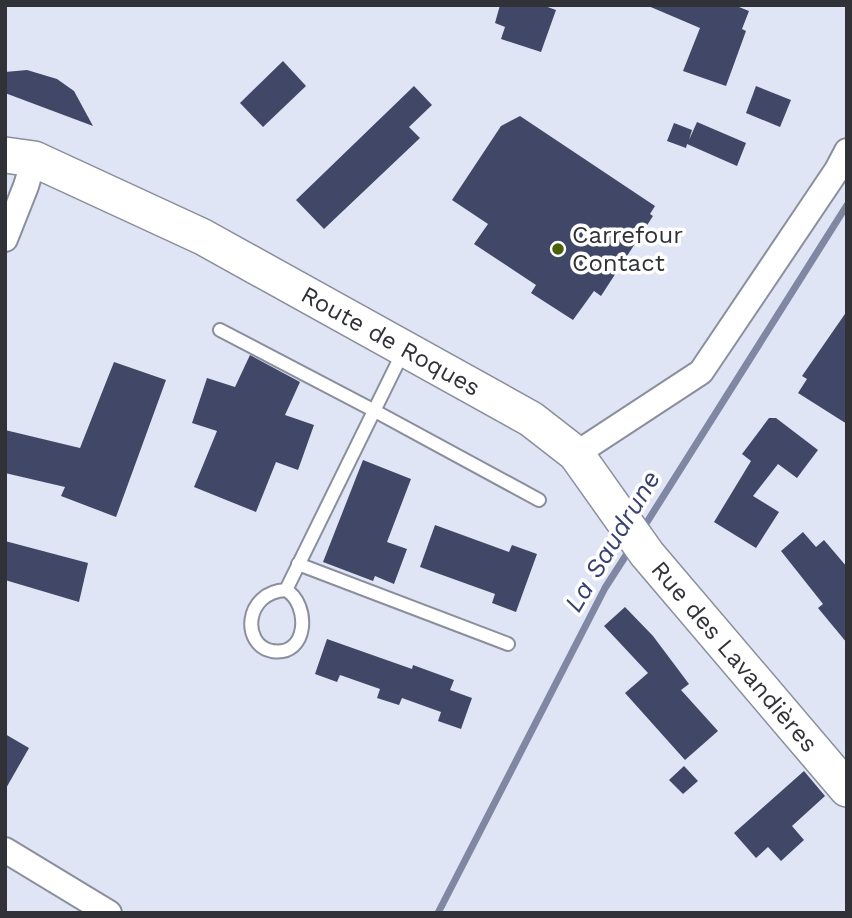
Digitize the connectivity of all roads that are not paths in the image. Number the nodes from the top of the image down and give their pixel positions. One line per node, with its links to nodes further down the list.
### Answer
1 (20, 157): 3 (street); 5 (street, Route de Roques)
2 (844, 165): 7 (street)
3 (5, 239)
4 (220, 330): 6 (lane)
5 (405, 349): 6 (lane); 7 (street, Route de Roques)
6 (373, 410): 8 (lane); 9 (lane)
7 (576, 454): 12 (street, Rue des Lavandières)
8 (539, 500)
9 (298, 564): 10 (lane); 11 (lane)
10 (286, 590): 10 (lane)
11 (508, 645)
12 (847, 789)
13 (5, 850): 14 (street)
14 (109, 913)

